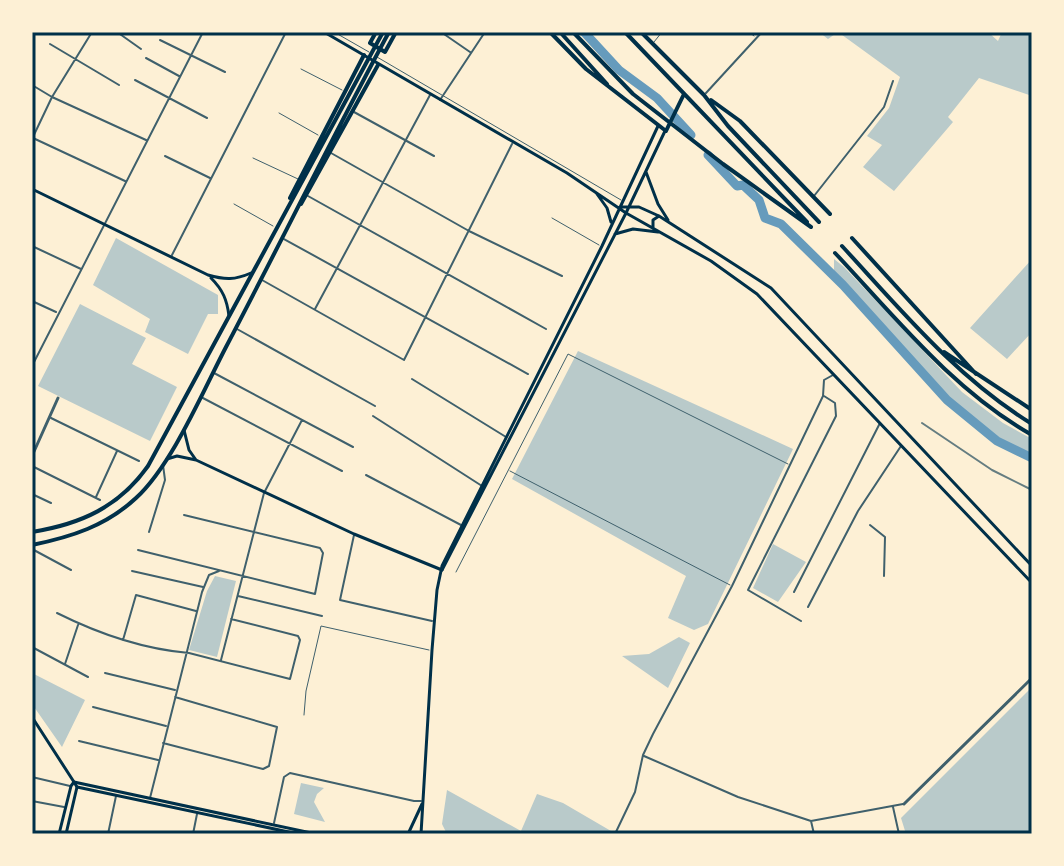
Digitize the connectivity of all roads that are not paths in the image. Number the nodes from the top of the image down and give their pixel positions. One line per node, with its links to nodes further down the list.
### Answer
1 (92, 32): 29 (street)
2 (117, 32): 24 (street)
3 (203, 32): 26 (street)
4 (286, 32): 64 (street)
5 (324, 32): 27 (main road)
6 (334, 32): 39 (lane)
7 (376, 32): 9 (highway)
8 (383, 32): 66 (highway)
9 (392, 32): 66 (highway)
10 (441, 32): 25 (street)
11 (485, 32): 25 (street)
12 (550, 32): 44 (highway)
13 (560, 32): 44 (highway)
14 (573, 32): 40 (highway)
15 (625, 32): 40 (highway)
16 (662, 32): 23 (lane)
17 (749, 32): 20 (lane)
18 (762, 32): 20 (street)
19 (643, 33): 23 (highway)
20 (756, 38): 42 (street)
21 (160, 40): 26 (street)
22 (50, 44): 29 (street)
23 (653, 44): 42 (highway)
24 (141, 49)
25 (471, 53): 39 (street)
26 (191, 55): 32 (street); 33 (street)
27 (364, 55): 30 (main road); 38 (highway)
28 (146, 58): 33 (street)
29 (75, 59): 37 (street); 43 (street)
30 (378, 65): 41 (main road); 48 (highway)
31 (301, 69): 38 (lane)
32 (225, 72)
33 (180, 76): 45 (street)
34 (135, 80): 45 (street)
35 (893, 81): 71 (street)
36 (32, 85): 43 (street)
37 (119, 85)
38 (344, 91): 47 (highway)
39 (444, 94): 46 (street); 72 (lane)
40 (684, 94): 53 (highway)
41 (430, 95): 46 (main road); 57 (street)
42 (704, 95): 71 (highway); 81 (highway)
43 (52, 97): 55 (street); 56 (street)
44 (618, 97): 52 (highway)
45 (169, 98): 50 (street); 56 (street)
46 (440, 101): 58 (main road)
47 (333, 111): 51 (highway); 54 (highway)
48 (353, 112): 51 (highway); 57 (street)
49 (279, 113): 54 (lane)
50 (207, 118)
51 (349, 119): 59 (highway)
52 (658, 126): 53 (highway); 72 (main road)
53 (666, 131): 63 (main road)
54 (320, 136): 66 (highway)
55 (32, 138): 65 (street)
56 (147, 141): 65 (street)
57 (405, 142): 61 (street); 67 (street)
58 (513, 143): 69 (main road); 88 (street)
59 (331, 153): 67 (street); 70 (highway)
60 (165, 156): 64 (street)
61 (434, 156)
62 (253, 158): 66 (lane)
63 (646, 171): 74 (main road); 83 (main road)
64 (211, 179): 97 (street)
65 (126, 181): 82 (street)
66 (302, 182): 76 (highway); 85 (highway)
67 (383, 183): 84 (street); 88 (street)
68 (32, 189): 82 (main road)
69 (595, 191): 75 (main road); 86 (main road)
70 (307, 195): 76 (highway); 84 (street)
71 (813, 197): 78 (highway)
72 (623, 201): 74 (lane); 75 (main road)
73 (234, 204): 85 (lane)
74 (630, 205): 75 (main road); 77 (main road); 79 (main road)
75 (620, 207): 77 (main road); 86 (main road)
76 (296, 212): 91 (highway)
77 (626, 213): 87 (main road); 90 (main road)
78 (830, 214)
79 (659, 216): 83 (main road); 87 (main road)
80 (552, 218): 94 (lane)
81 (819, 222)
82 (105, 223): 97 (main road); 99 (street)
83 (670, 223): 150 (main road)
84 (360, 225): 98 (street); 101 (street)
85 (275, 227): 100 (highway)
86 (611, 227): 94 (main road)
87 (653, 228): 89 (main road)
88 (469, 231): 101 (street); 103 (street)
89 (660, 233): 90 (main road); 117 (main road)
90 (615, 234): 169 (main road)
91 (283, 238): 98 (street); 104 (highway)
92 (852, 238): 118 (highway)
93 (32, 246): 99 (street)
94 (602, 246): 134 (main road)
95 (842, 246): 112 (highway)
96 (835, 253): 133 (highway)
97 (172, 256): 102 (main road)
98 (337, 268): 106 (street); 109 (street)
99 (81, 269): 107 (street)
100 (251, 273): 102 (main road); 108 (highway)
101 (447, 274): 109 (street); 111 (street)
102 (208, 275): 108 (main road)
103 (562, 276)
104 (261, 280): 106 (street); 110 (highway)
105 (32, 301): 107 (street)
106 (314, 310): 109 (street)
107 (59, 313): 113 (street)
108 (229, 316): 131 (highway)
109 (425, 317): 116 (street)
110 (236, 328): 115 (highway); 123 (street)
111 (546, 329)
112 (937, 347): 118 (highway); 129 (highway)
113 (34, 357): 114 (street)
114 (32, 366)
115 (213, 372): 120 (highway); 127 (street)
116 (528, 374)
117 (834, 374): 121 (street); 128 (main road)
118 (976, 374): 124 (highway)
119 (412, 379): 134 (street)
120 (200, 396): 130 (highway); 136 (street)
121 (823, 396): 146 (street); 185 (street)
122 (58, 398): 126 (street)
123 (375, 406)
124 (1032, 410)
125 (373, 416): 153 (street)
126 (50, 417): 140 (street); 141 (street)
127 (302, 420): 136 (street); 139 (street)
128 (881, 422): 138 (main road); 177 (street)
129 (1032, 424)
130 (184, 427): 132 (highway); 143 (main road)
131 (169, 428): 132 (highway); 135 (highway)
132 (180, 435): 137 (highway)
133 (1032, 435)
134 (506, 437): 153 (main road)
135 (164, 438): 137 (highway); 160 (highway)
136 (290, 443): 148 (street); 154 (street)
137 (175, 444): 142 (highway)
138 (902, 445): 152 (main road); 179 (street)
139 (353, 447)
140 (117, 450): 144 (street); 147 (street)
141 (32, 456)
142 (167, 459): 143 (main road); 145 (highway)
143 (196, 460): 154 (main road)
144 (139, 461)
145 (163, 464): 161 (street); 164 (highway)
146 (790, 465): 149 (lane); 175 (street)
147 (32, 466)
148 (342, 471)
149 (509, 471): 171 (lane); 175 (lane)
150 (946, 474): 152 (main road); 166 (main road)
151 (366, 475): 158 (street)
152 (937, 483): 174 (main road)
153 (482, 486): 158 (main road)
154 (264, 493): 162 (street); 163 (main road)
155 (32, 494): 156 (street)
156 (51, 503)
157 (184, 515): 162 (street)
158 (462, 525): 169 (main road)
159 (870, 525): 173 (street)
160 (32, 532)
161 (149, 532)
162 (253, 533): 172 (street); 172 (street)
163 (354, 534): 169 (main road); 184 (street)
164 (32, 547): 167 (street)
165 (138, 550): 168 (street)
166 (1032, 566)
167 (71, 570)
168 (220, 570): 172 (street); 176 (street)
169 (442, 570): 184 (main road)
170 (132, 571): 176 (street)
171 (456, 572)
172 (242, 576): 178 (street)
173 (884, 576)
174 (1032, 583)
175 (732, 586): 204 (street)
176 (204, 588): 180 (street)
177 (794, 592)
178 (237, 596): 182 (street); 183 (street)
179 (808, 607)
180 (197, 612): 187 (street); 190 (street)
181 (57, 613): 186 (street)
182 (322, 616)
183 (231, 619): 191 (street); 191 (street)
184 (434, 621): 189 (main road)
185 (801, 621)
186 (78, 624): 187 (street); 192 (street)
187 (123, 640): 190 (street)
188 (32, 647): 192 (street)
189 (432, 650): 199 (lane); 211 (main road)
190 (186, 653): 191 (street); 196 (street)
191 (220, 661)
192 (65, 664): 194 (street)
193 (105, 673): 196 (street)
194 (88, 677)
195 (1032, 678): 213 (street)
196 (176, 690): 197 (street)
197 (175, 697): 201 (street); 203 (street)
198 (93, 707): 201 (street)
199 (304, 715)
200 (32, 717): 207 (main road)
201 (167, 726): 203 (street)
202 (79, 741): 205 (street)
203 (163, 743): 205 (street)
204 (643, 755): 217 (street); 227 (street)
205 (159, 761): 210 (street)
206 (32, 777): 207 (street)
207 (72, 784): 208 (main road); 210 (main road); 215 (main road)
208 (77, 787): 209 (main road); 220 (main road)
209 (116, 795): 216 (main road); 221 (street)
210 (150, 798): 218 (main road)
211 (423, 800): 218 (street); 225 (main road); 226 (main road)
212 (32, 801): 215 (street)
213 (904, 804): 214 (street)
214 (892, 806): 217 (street); 229 (street)
215 (65, 808): 219 (main road)
216 (197, 813): 222 (street); 223 (main road)
217 (811, 821): 228 (street)
218 (274, 825): 224 (main road)
219 (59, 834)
220 (66, 834)
221 (108, 834)
222 (193, 834)
223 (298, 834)
224 (316, 834)
225 (409, 834)
226 (421, 834)
227 (615, 834)
228 (814, 834)
229 (899, 834)

